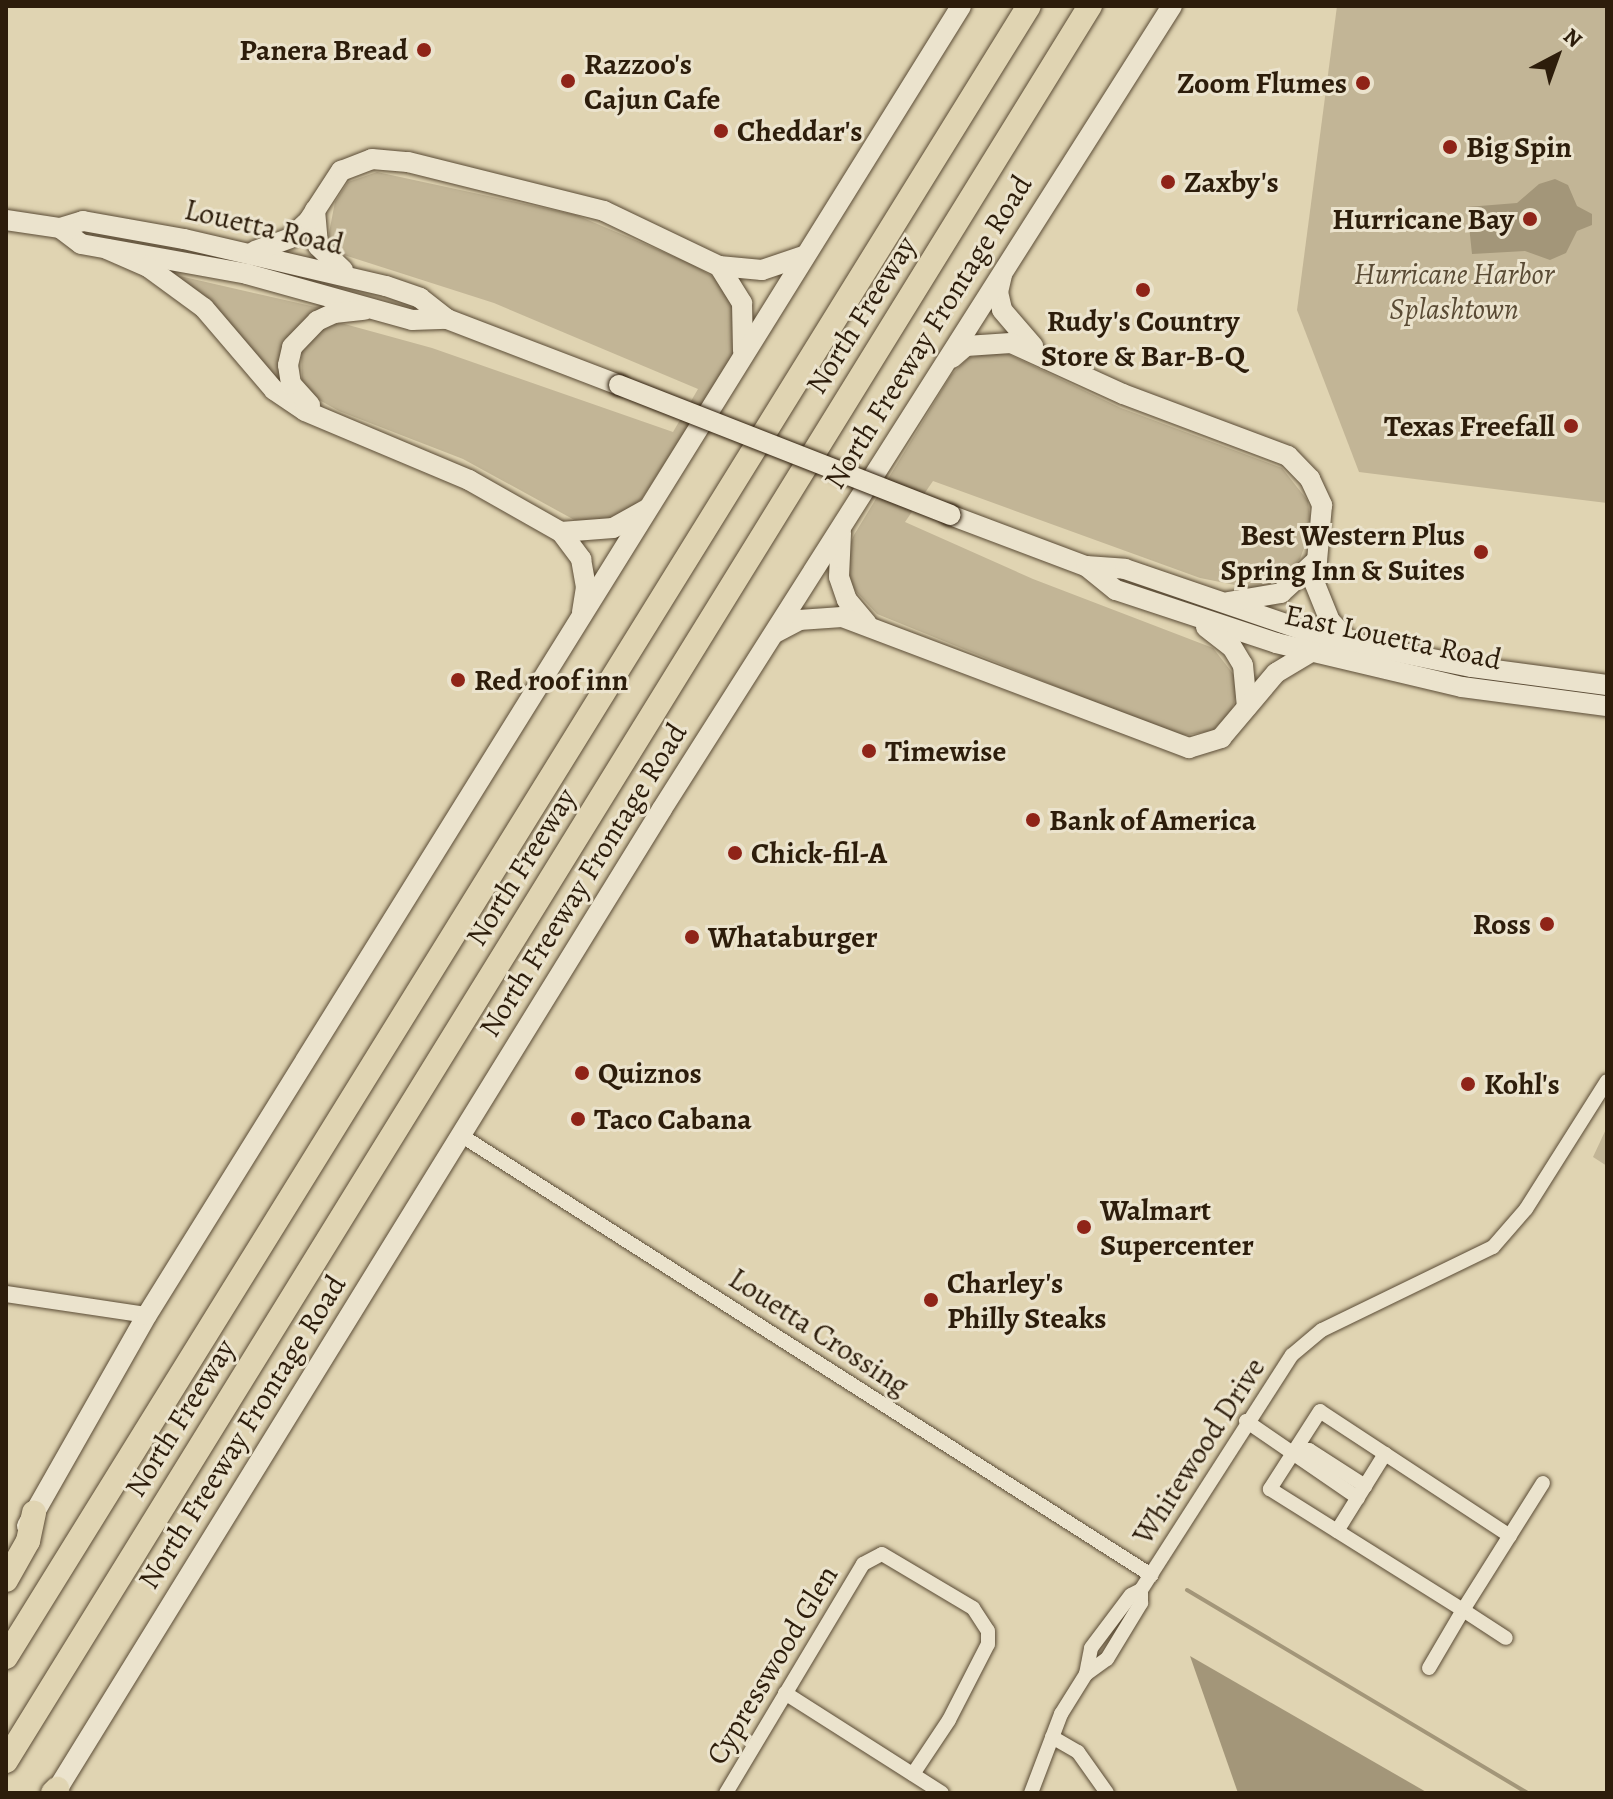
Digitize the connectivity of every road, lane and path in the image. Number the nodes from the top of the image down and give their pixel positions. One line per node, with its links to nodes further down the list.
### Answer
1 (961, 6): 10 (main road)
2 (1029, 6): 55 (highway, North Freeway)
3 (1090, 6): 59 (highway, North Freeway)
4 (1172, 6): 12 (main road, North Freeway Frontage Road)
5 (315, 210): 9 (main road); 11 (main road); 13 (main road)
6 (6, 220): 7 (main road, Louetta Road)
7 (60, 228): 8 (main road, Louetta Road); 9 (main road, Louetta Road)
8 (107, 249): 14 (main road, Louetta Road); 20 (main road)
9 (252, 252): 13 (main road, Louetta Road)
10 (806, 255): 11 (main road); 17 (main road)
11 (719, 266): 17 (main road)
12 (1003, 270): 16 (main road); 18 (main road, North Freeway Frontage Road)
13 (354, 278): 15 (main road, Louetta Road)
14 (378, 309): 15 (main road, Louetta Road); 20 (main road)
15 (447, 319): 19 (main road, Louetta Road)
16 (1041, 354): 18 (main road); 24 (main road)
17 (742, 357): 21 (main road)
18 (943, 365): 22 (main road, North Freeway Frontage Road)
19 (619, 385): 25 (main road, East Louetta Road, bridge)
20 (336, 424): 23 (main road)
21 (652, 505): 23 (main road); 28 (main road)
22 (843, 524): 29 (main road); 30 (main road, North Freeway Frontage Road)
23 (561, 532): 28 (main road)
24 (1317, 560): 26 (main road); 31 (main road)
25 (1086, 566): 26 (main road, East Louetta Road); 27 (main road, East Louetta Road)
26 (1214, 603): 31 (main road, East Louetta Road)
27 (1196, 618): 32 (main road, East Louetta Road); 37 (main road)
28 (581, 622): 41 (main road)
29 (867, 624): 30 (main road); 37 (main road)
30 (775, 633): 39 (main road, North Freeway Frontage Road)
31 (1351, 643): 33 (main road, East Louetta Road)
32 (1311, 652): 34 (main road, East Louetta Road); 37 (main road)
33 (1454, 663): 34 (main road); 35 (main road, East Louetta Road)
34 (1426, 680): 36 (main road, East Louetta Road)
35 (1607, 685)
36 (1607, 706)
37 (1247, 707)
38 (1607, 1081): 42 (street, Whitewood Drive)
39 (459, 1134): 51 (street, Louetta Crossing); 61 (main road, North Freeway Frontage Road)
40 (6, 1294): 41 (street)
41 (147, 1315): 47 (main road)
42 (1246, 1421): 43 (street); 51 (street, Whitewood Drive)
43 (1293, 1451): 44 (street); 46 (street); 48 (street)
44 (1382, 1459): 46 (street); 49 (street)
45 (1543, 1483): 49 (street)
46 (1362, 1492): 48 (street)
47 (34, 1513): 50 (main road); 52 (highway)
48 (1337, 1531): 53 (street)
49 (1510, 1536): 53 (street)
50 (6, 1560)
51 (1151, 1575): 58 (street, Whitewood Drive)
52 (6, 1580)
53 (1463, 1610): 54 (street); 56 (street)
54 (1506, 1638)
55 (6, 1657)
56 (1429, 1668)
57 (785, 1693): 60 (street); 60 (street, Cypresswood Glen); 62 (street, Cypresswood Glen)
58 (1052, 1737): 64 (street, Whitewood Drive); 65 (street)
59 (6, 1761)
60 (913, 1774): 63 (street)
61 (55, 1792)
62 (726, 1793)
63 (942, 1793)
64 (1031, 1793)
65 (1107, 1793)

